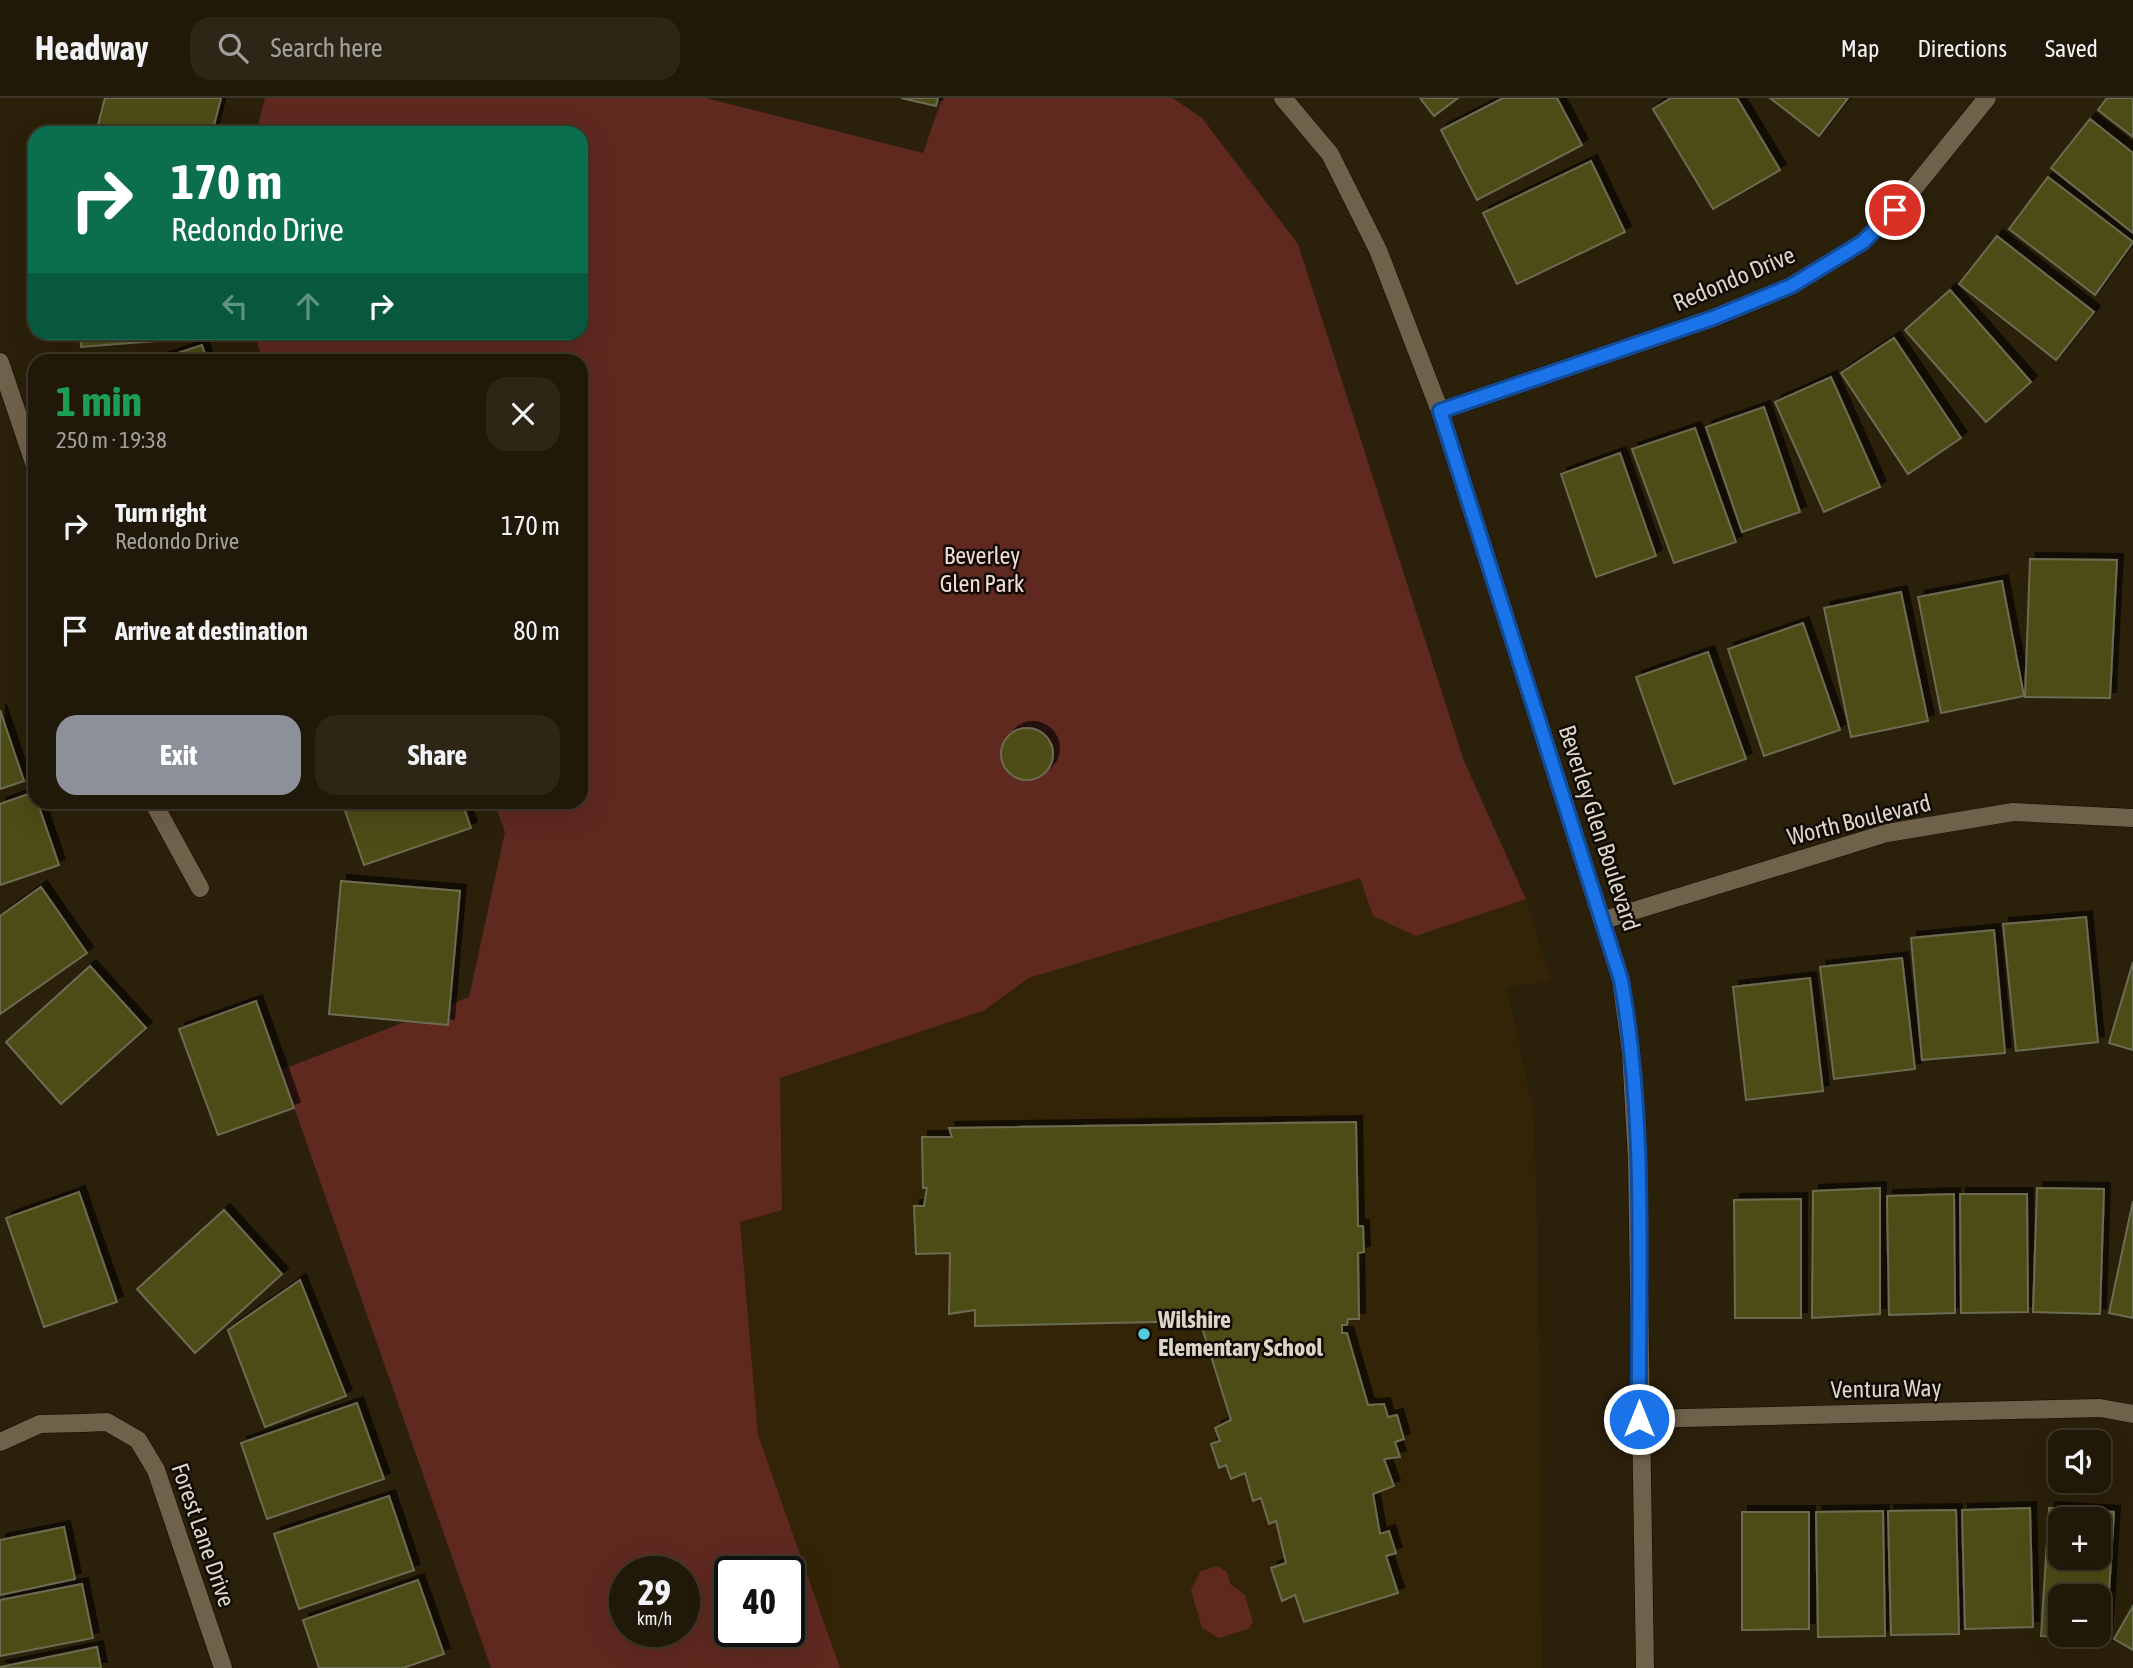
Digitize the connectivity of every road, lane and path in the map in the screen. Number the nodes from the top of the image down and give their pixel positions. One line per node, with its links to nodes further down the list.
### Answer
1 (1283, 98): 4 (street, Beverley Glen Boulevard)
2 (1987, 98): 4 (street, Redondo Drive)
3 (0, 362): 5 (street)
4 (1440, 411): 9 (street, Beverley Glen Boulevard)
5 (28, 445)
6 (157, 809): 8 (street)
7 (2133, 818): 9 (street, Worth Boulevard)
8 (200, 888)
9 (1604, 920): 11 (street, Beverley Glen Boulevard)
10 (2133, 1414): 11 (street, Ventura Way)
11 (1639, 1419): 14 (street, Beverley Glen Boulevard)
12 (0, 1442): 13 (street, Forest Lane Drive)
13 (223, 1668)
14 (1645, 1668)

